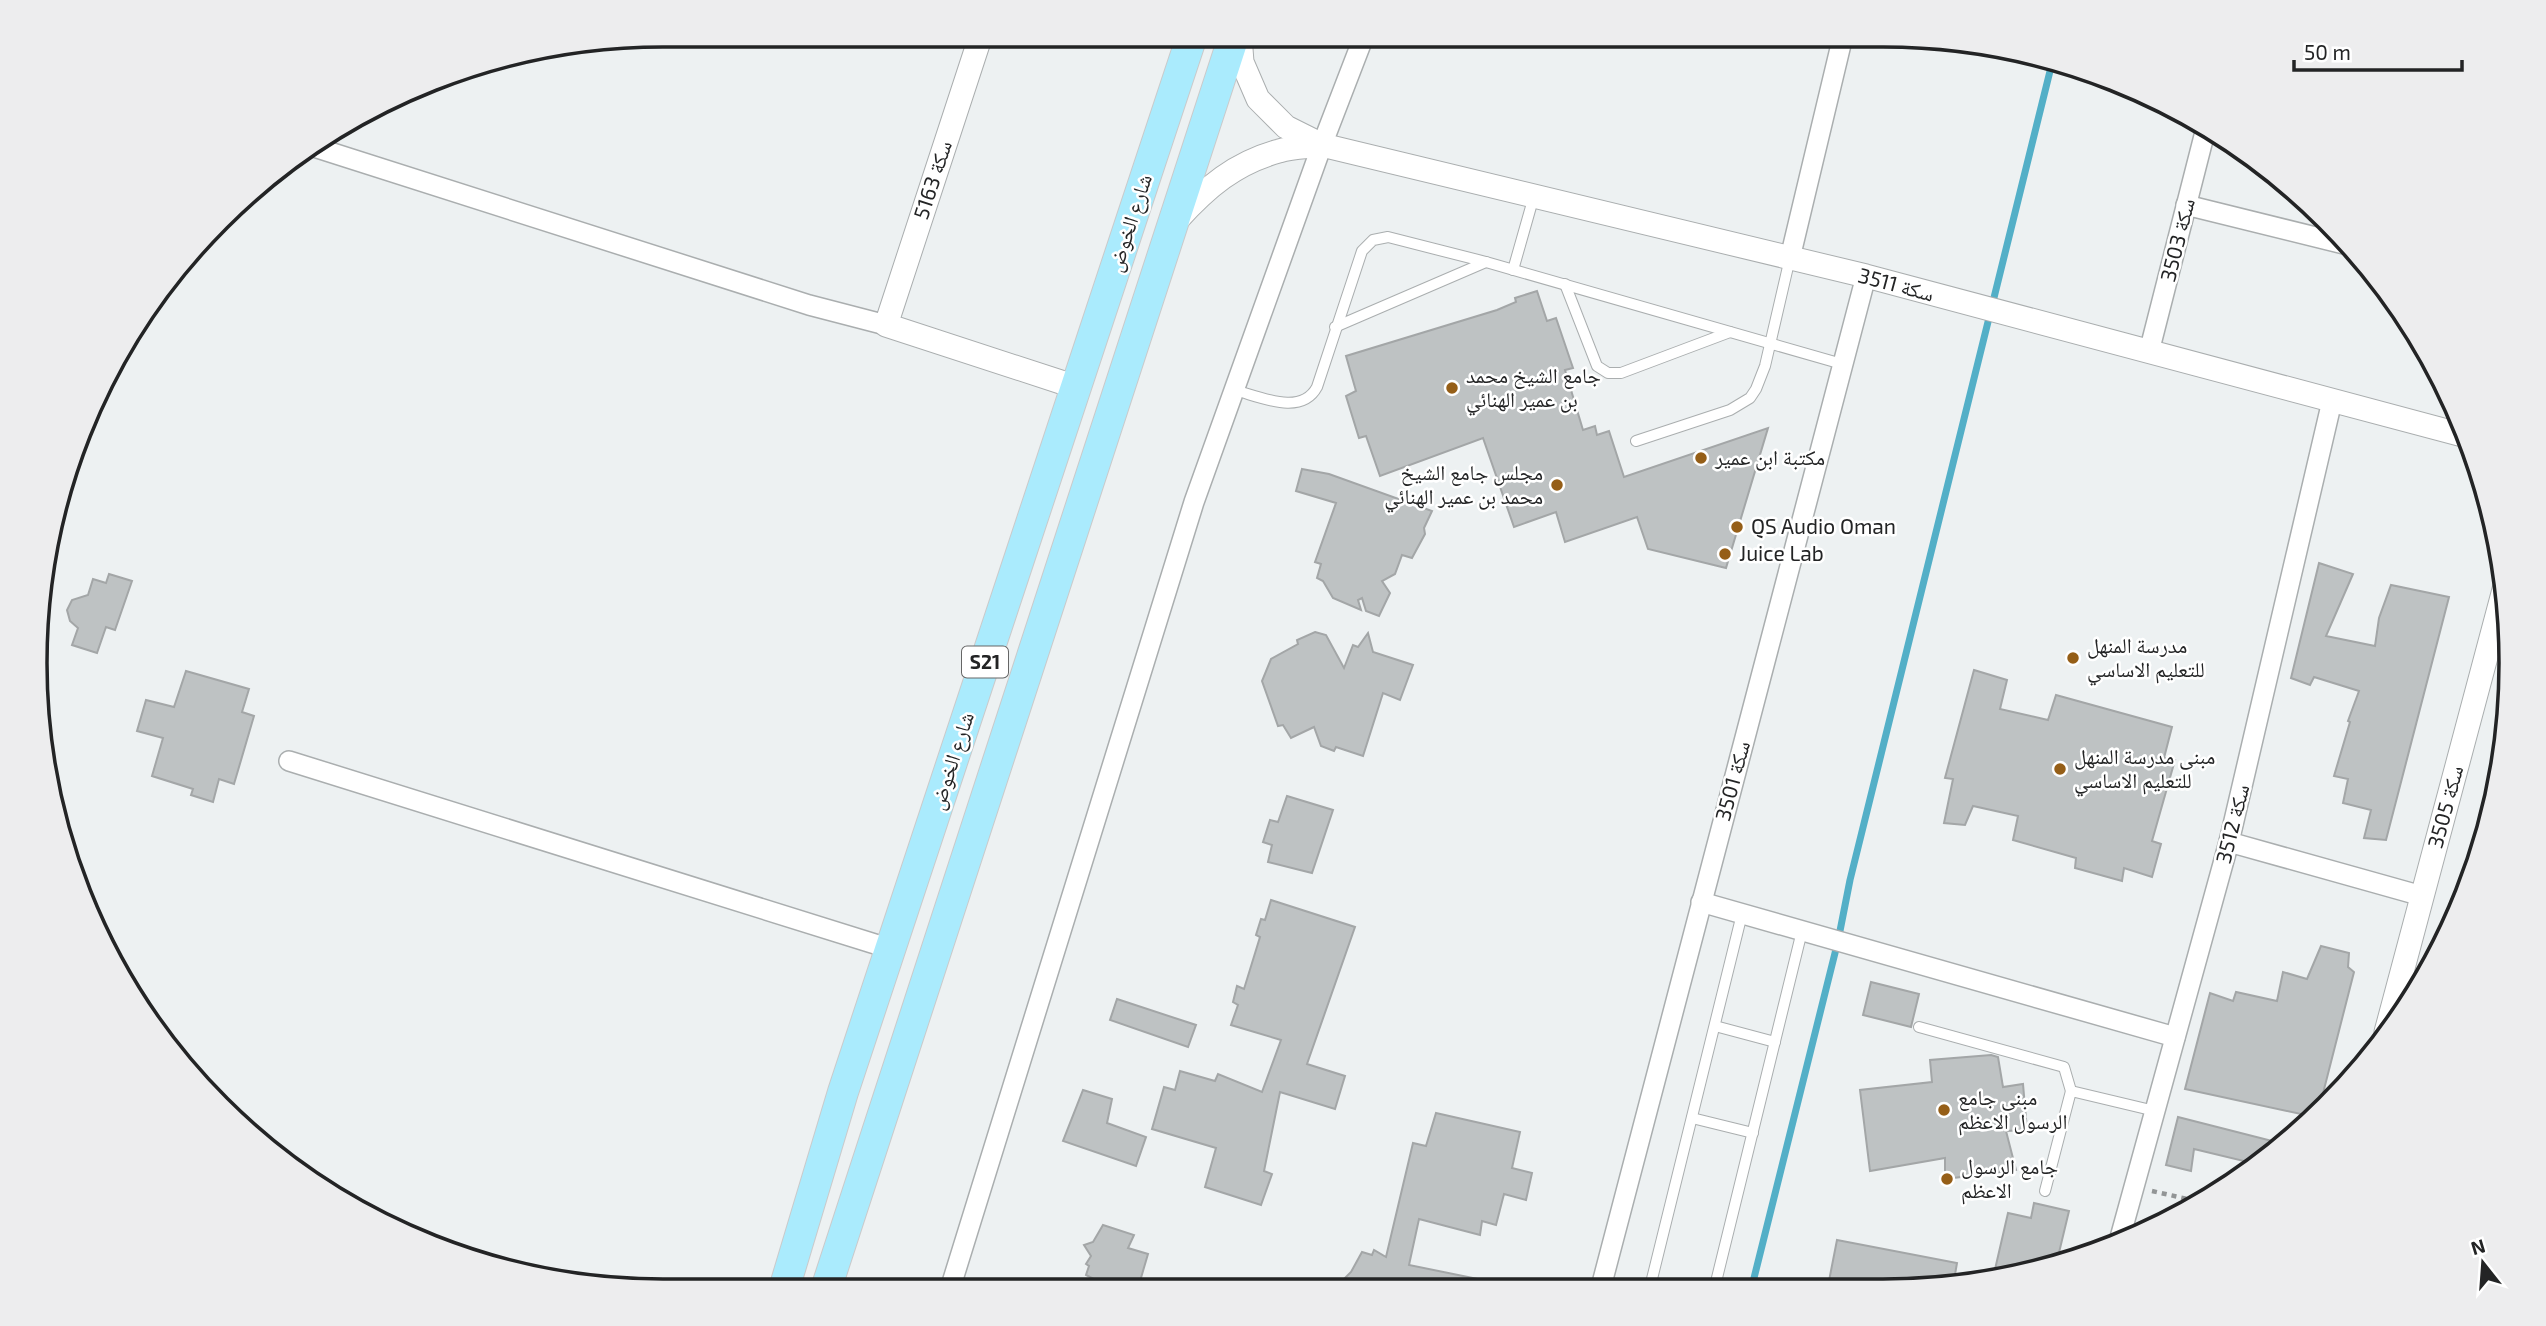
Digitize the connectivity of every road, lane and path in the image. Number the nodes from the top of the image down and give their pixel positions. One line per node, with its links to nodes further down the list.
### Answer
1 (977, 47): 19 (street, سكة 5163)
2 (1188, 47): 25 (main road, شارع الخوض / S21)
3 (1231, 47): 12 (main road, شارع الخوض / S21)
4 (1241, 47): 8 (street)
5 (1360, 47): 8 (street)
6 (1840, 47): 14 (street)
7 (2203, 138): 11 (street, سكة 3503)
8 (1322, 145): 10 (street, سكة 3511); 12 (street); 26 (street)
9 (323, 150): 19 (street)
10 (1534, 195): 14 (street, سكة 3511); 16 (lane)
11 (2186, 205): 13 (street); 23 (street, سكة 3503)
12 (1175, 223): 52 (main road, شارع الخوض / S21)
13 (2321, 231)
14 (1790, 258): 17 (street, سكة 3511); 22 (lane)
15 (1486, 262): 16 (lane); 20 (lane); 20 (lane)
16 (1513, 270): 18 (lane)
17 (1866, 276): 23 (street, سكة 3511); 24 (street, سكة 3501)
18 (1565, 284): 21 (lane); 21 (lane)
19 (886, 325): 25 (street)
20 (1335, 327): 26 (lane)
21 (1730, 332): 22 (lane)
22 (1770, 343): 24 (lane); 29 (lane)
23 (2149, 352): 27 (street, سكة 3511)
24 (1842, 364): 34 (street, سكة 3501)
25 (1076, 387): 37 (main road, شارع الخوض / S21)
26 (1234, 390): 53 (street)
27 (2332, 401): 28 (street, سكة 3511); 32 (street, سكة 3512)
28 (2454, 433)
29 (1636, 441)
30 (2496, 618): 33 (street, سكة 3505)
31 (289, 761): 37 (street)
32 (2229, 842): 33 (street); 41 (street, سكة 3512)
33 (2422, 896): 38 (street, سكة 3505)
34 (1701, 902): 35 (street); 54 (street, سكة 3501)
35 (1742, 914): 36 (street); 39 (lane)
36 (1802, 931): 41 (street); 42 (lane)
37 (891, 949): 51 (main road, شارع الخوض / S21)
38 (2392, 1009)
39 (1715, 1026): 42 (lane); 45 (lane)
40 (1919, 1027): 43 (lane)
41 (2175, 1037): 44 (street, سكة 3512)
42 (1775, 1042): 46 (lane)
43 (2071, 1091): 44 (lane); 48 (lane)
44 (2155, 1111): 47 (street, سكة 3512)
45 (1692, 1118): 46 (lane); 55 (lane)
46 (1753, 1133): 56 (lane)
47 (2134, 1188): 49 (path); 50 (street, سكة 3512)
48 (2045, 1191)
49 (2186, 1199)
50 (2122, 1231)
51 (787, 1279)
52 (829, 1279)
53 (953, 1279)
54 (1603, 1279)
55 (1652, 1279)
56 (1717, 1279)

